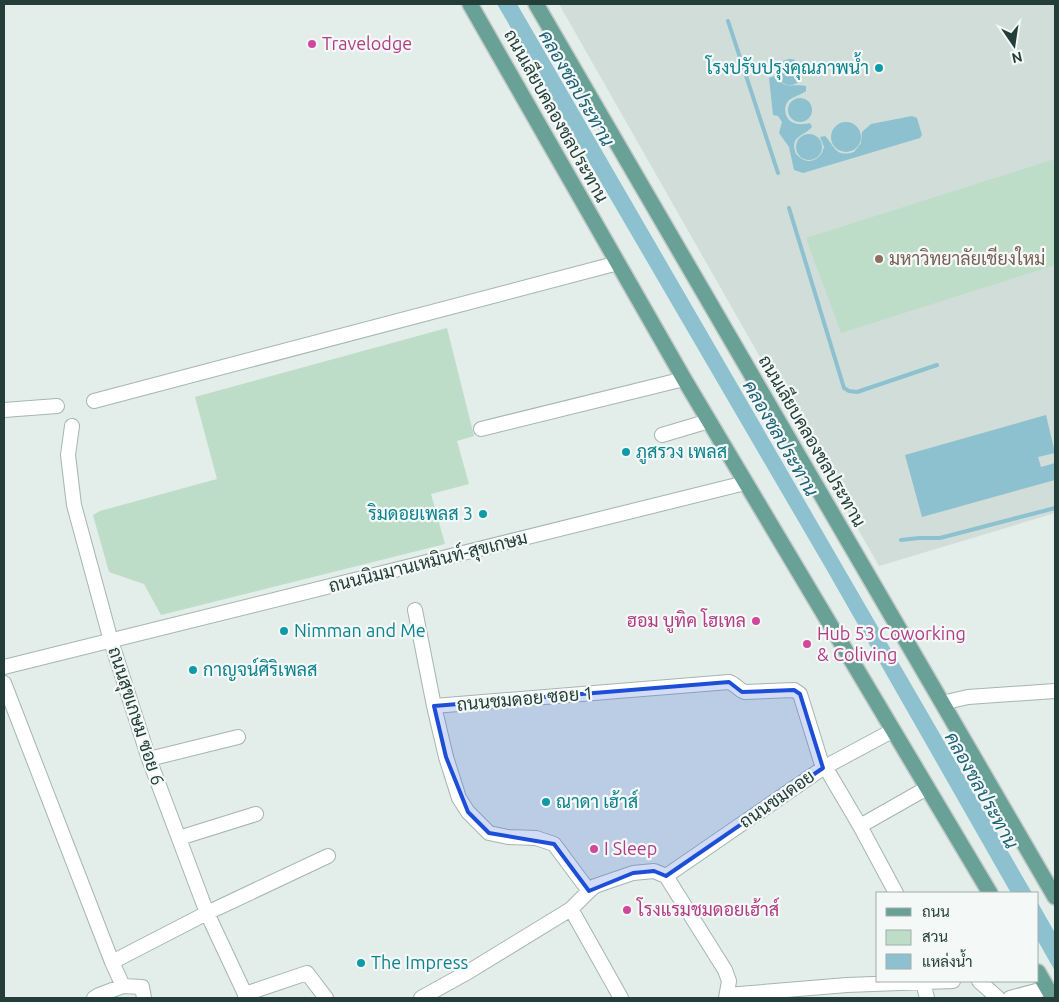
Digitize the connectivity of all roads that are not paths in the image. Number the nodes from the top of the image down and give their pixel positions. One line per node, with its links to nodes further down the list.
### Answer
1 (470, 4): 3 (main road, ถนนเลียบคลองชลประทาน)
2 (536, 4): 18 (main road, ถนนเลียบคลองชลประทาน)
3 (618, 263): 4 (main road, ถนนเลียบคลองชลประทาน); 5 (street)
4 (684, 379): 8 (main road, ถนนเลียบคลองชลประทาน); 10 (street)
5 (94, 401)
6 (57, 406): 7 (street)
7 (4, 410)
8 (709, 421): 11 (street); 12 (main road, ถนนเลียบคลองชลประทาน)
9 (72, 426): 14 (street, ถนนสุขเกษม ซอย 6)
10 (481, 429)
11 (662, 435)
12 (745, 483): 14 (street, ถนนนิมมานเหมินท์-สุขเกษม); 20 (main road, ถนนเลียบคลองชลประทาน)
13 (416, 610): 19 (street)
14 (112, 641): 15 (street, ถนนนิมมานเหมินท์-สุขเกษม); 22 (street, ถนนสุขเกษม ซอย 6)
15 (4, 668)
16 (4, 683): 36 (street)
17 (1055, 691): 18 (street)
18 (942, 703): 33 (main road, ถนนเลียบคลองชลประทาน)
19 (434, 706): 23 (street, ถนนชมดอย ซอย 1); 30 (street, ถนนชมดอย ซอย 1)
20 (892, 731): 23 (street, ถนนชมดอย); 24 (main road, ถนนเลียบคลองชลประทาน)
21 (238, 736): 22 (street)
22 (149, 759): 27 (street, ถนนสุขเกษม ซอย 6)
23 (826, 771): 26 (street, ถนนชมดอย ซอย 1); 29 (street, ถนนชมดอย)
24 (927, 788): 26 (street); 32 (main road, ถนนเลียบคลองชลประทาน)
25 (256, 814): 27 (street)
26 (860, 826): 31 (street, ถนนชมดอย ซอย 1)
27 (179, 838): 35 (street, ถนนสุขเกษม ซอย 6)
28 (328, 856): 35 (street)
29 (666, 876): 30 (street); 43 (street)
30 (589, 890): 34 (street)
31 (895, 892)
32 (989, 892)
33 (1055, 897)
34 (571, 909): 47 (street); 48 (street)
35 (207, 913): 36 (street); 42 (street, ถนนสุขเกษม ซอย 6)
36 (112, 962): 40 (street)
37 (1039, 974): 41 (main road)
38 (923, 982): 43 (street); 49 (street)
39 (980, 982): 50 (street)
40 (123, 986): 44 (street); 45 (street)
41 (1050, 993): 51 (street)
42 (245, 996): 46 (street)
43 (726, 997)
44 (94, 998)
45 (144, 998)
46 (326, 998)
47 (421, 998)
48 (621, 998)
49 (927, 998)
50 (998, 998)
51 (1010, 998)

